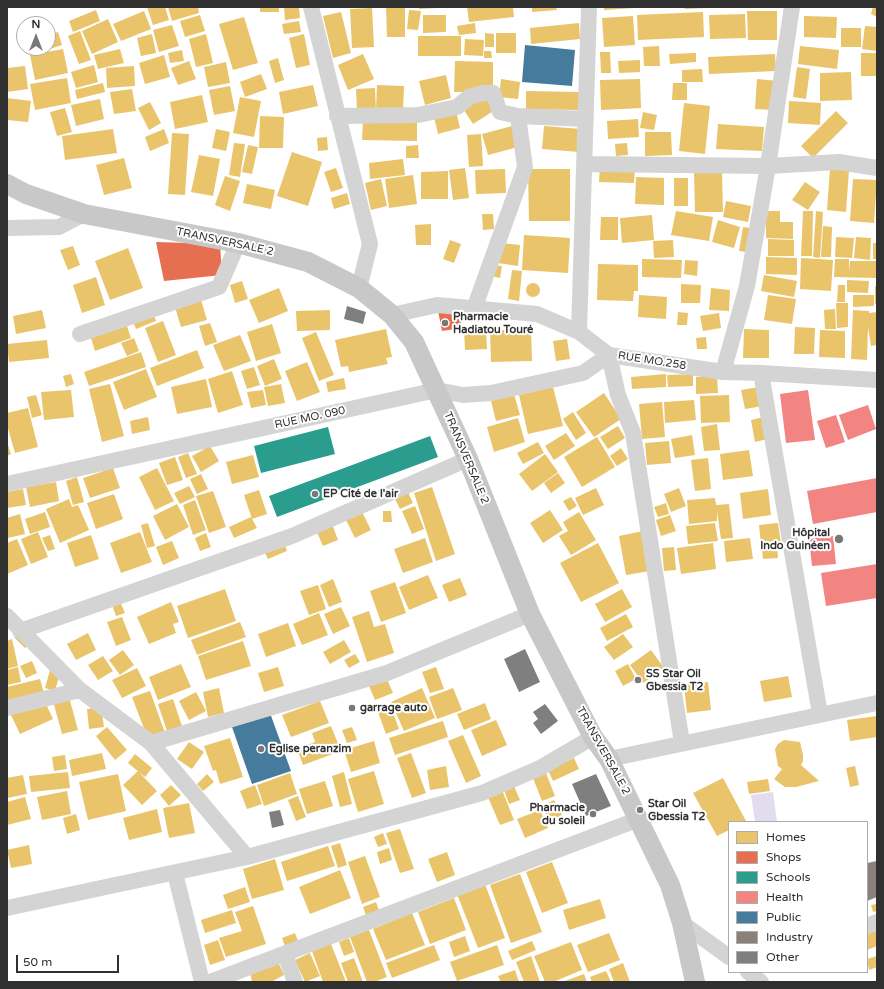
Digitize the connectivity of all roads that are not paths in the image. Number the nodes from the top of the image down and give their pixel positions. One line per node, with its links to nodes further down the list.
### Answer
1 (311, 7): 4 (street)
2 (589, 7): 6 (street)
3 (792, 7): 8 (street)
4 (338, 116): 5 (street); 14 (street)
5 (518, 116): 6 (street); 15 (street)
6 (586, 120): 7 (street)
7 (586, 164): 8 (street); 17 (street)
8 (768, 166): 9 (street); 20 (street)
9 (877, 168)
10 (7, 184): 11 (main road, TRANSVERSALE 2)
11 (84, 214): 12 (street); 13 (main road, TRANSVERSALE 2)
12 (7, 228)
13 (238, 243): 14 (main road, TRANSVERSALE 2); 18 (street)
14 (359, 288): 16 (main road, TRANSVERSALE 2)
15 (474, 309): 16 (street, RUE MO.258); 17 (street, RUE MO.258)
16 (392, 316): 23 (main road, TRANSVERSALE 2)
17 (579, 332): 19 (street, RUE MO.258)
18 (80, 334)
19 (609, 355): 20 (street, RUE MO.258); 23 (street, RUE MO. 090); 35 (street)
20 (723, 372): 21 (street, RUE MO.258)
21 (762, 373): 22 (street, RUE MO.258); 32 (street)
22 (877, 380)
23 (437, 390): 24 (main road, TRANSVERSALE 2); 25 (street, RUE MO. 090)
24 (468, 459): 26 (main road, TRANSVERSALE 2); 28 (street)
25 (7, 484)
26 (530, 614): 33 (main road, TRANSVERSALE 2); 34 (street)
27 (7, 616): 28 (street)
28 (20, 631): 29 (street)
29 (80, 690): 31 (street); 34 (street)
30 (877, 703): 32 (street)
31 (7, 708)
32 (820, 714): 35 (street)
33 (594, 737): 36 (main road, TRANSVERSALE 2); 38 (street)
34 (151, 743): 38 (street)
35 (682, 743): 36 (street)
36 (609, 759): 37 (main road, TRANSVERSALE 2)
37 (639, 819): 41 (main road, TRANSVERSALE 2); 42 (street)
38 (246, 857): 39 (street)
39 (175, 873): 40 (street); 45 (street)
40 (7, 908)
41 (682, 923): 43 (street); 48 (main road, TRANSVERSALE 2)
42 (285, 954): 46 (street); 47 (street)
43 (728, 956)
44 (749, 973): 49 (street)
45 (202, 982)
46 (210, 982)
47 (295, 982)
48 (695, 982)
49 (761, 982)

